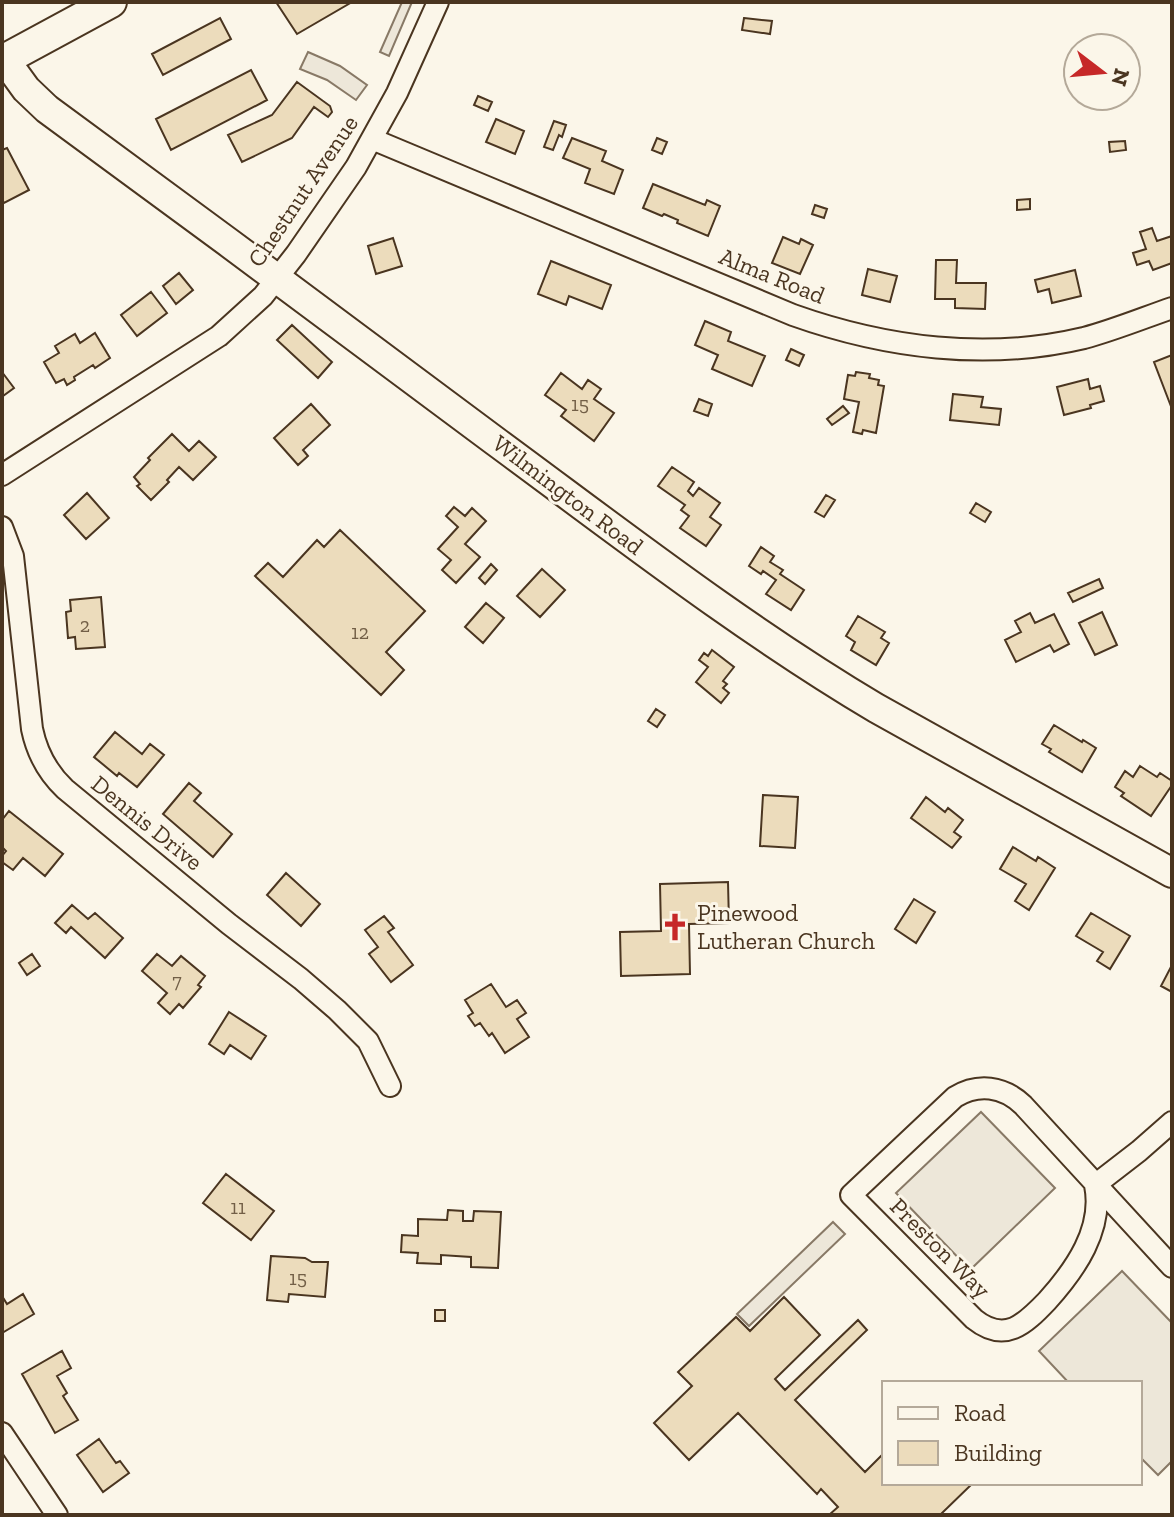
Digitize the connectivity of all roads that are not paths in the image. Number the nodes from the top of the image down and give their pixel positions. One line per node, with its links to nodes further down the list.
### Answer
1 (111, 2): 3 (main road)
2 (438, 2): 4 (street, Chestnut Avenue)
3 (3, 61): 5 (main road, Wilmington Road)
4 (372, 139): 5 (street, Chestnut Avenue); 6 (street, Alma Road)
5 (278, 278): 7 (street, Chestnut Avenue); 9 (main road, Wilmington Road)
6 (1172, 308)
7 (2, 475)
8 (2, 527): 10 (street, Dennis Drive)
9 (1172, 873)
10 (390, 1086)
11 (1172, 1122): 12 (street)
12 (1095, 1185): 12 (street, Preston Way); 13 (street)
13 (1172, 1267)
14 (2, 1433): 15 (street)
15 (57, 1515)

